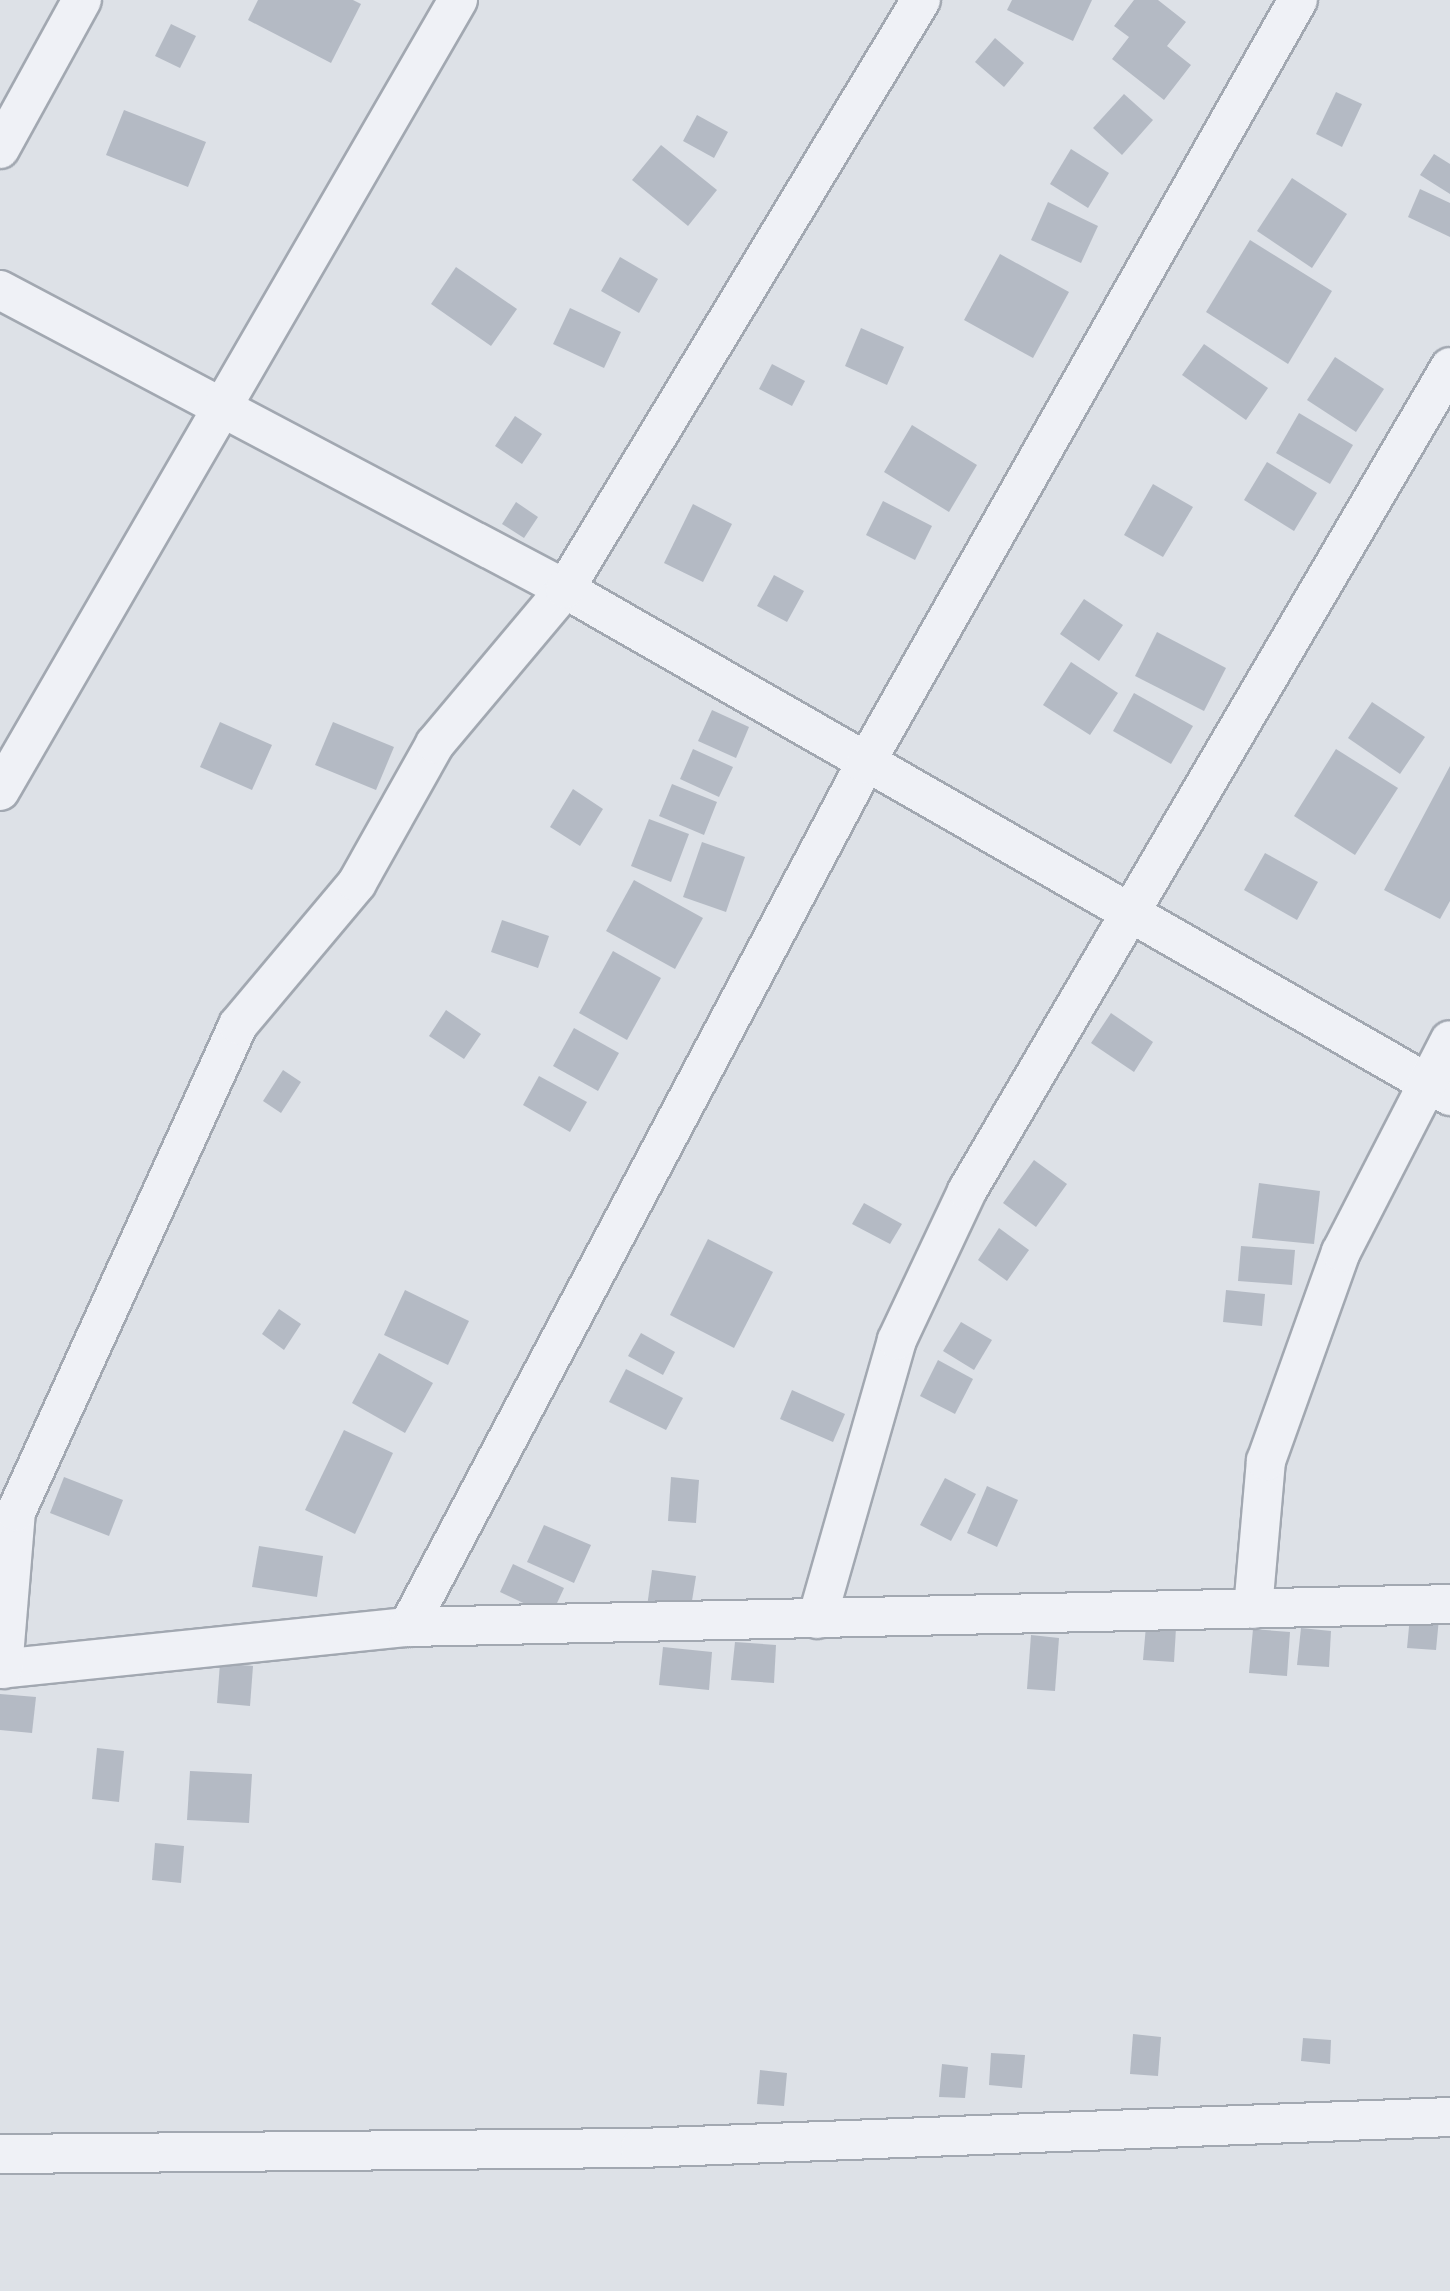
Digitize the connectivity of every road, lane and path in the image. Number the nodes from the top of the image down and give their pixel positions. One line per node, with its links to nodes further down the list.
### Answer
1 (82, 0): 5 (street)
2 (458, 0): 8 (street)
3 (921, 0): 9 (street)
4 (1298, 0): 10 (street)
5 (0, 149)
6 (0, 290): 8 (street)
7 (1450, 367): 12 (street)
8 (223, 409): 9 (street); 11 (street)
9 (565, 589): 10 (street); 19 (street)
10 (865, 764): 12 (street); 18 (street)
11 (0, 790)
12 (1132, 918): 14 (street); 17 (street)
13 (1450, 1040): 14 (street)
14 (1438, 1089): 16 (street)
15 (1450, 1604): 16 (street)
16 (1253, 1609): 17 (street)
17 (817, 1619): 18 (street)
18 (408, 1627): 19 (street)
19 (1, 1669)
20 (1450, 2117): 21 (street)
21 (0, 2154)

